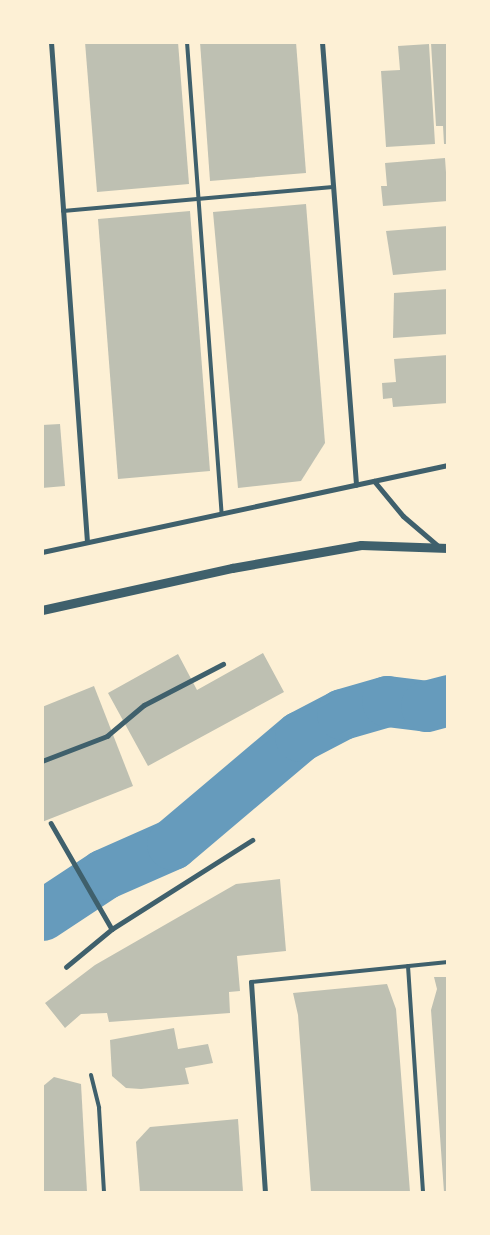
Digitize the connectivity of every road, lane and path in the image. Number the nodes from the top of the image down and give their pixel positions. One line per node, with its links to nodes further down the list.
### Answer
1 (50, 42): 6 (street)
2 (187, 42): 5 (lane)
3 (322, 42): 4 (street)
4 (333, 187): 5 (lane); 9 (street)
5 (199, 199): 6 (lane); 10 (lane)
6 (63, 211): 11 (street)
7 (448, 465): 8 (street)
8 (374, 480): 9 (street); 12 (street)
9 (356, 484): 10 (street)
10 (222, 513): 11 (street)
11 (87, 542): 13 (street)
12 (444, 548): 14 (street)
13 (42, 552)
14 (42, 610)
15 (223, 664): 16 (street)
16 (42, 762)
17 (51, 823): 19 (street)
18 (252, 840): 19 (street)
19 (112, 929): 22 (street)
20 (448, 962): 21 (lane)
21 (408, 966): 23 (lane); 27 (lane)
22 (66, 967)
23 (251, 982): 26 (street)
24 (92, 1075): 25 (lane)
25 (104, 1192)
26 (265, 1192)
27 (423, 1192)

